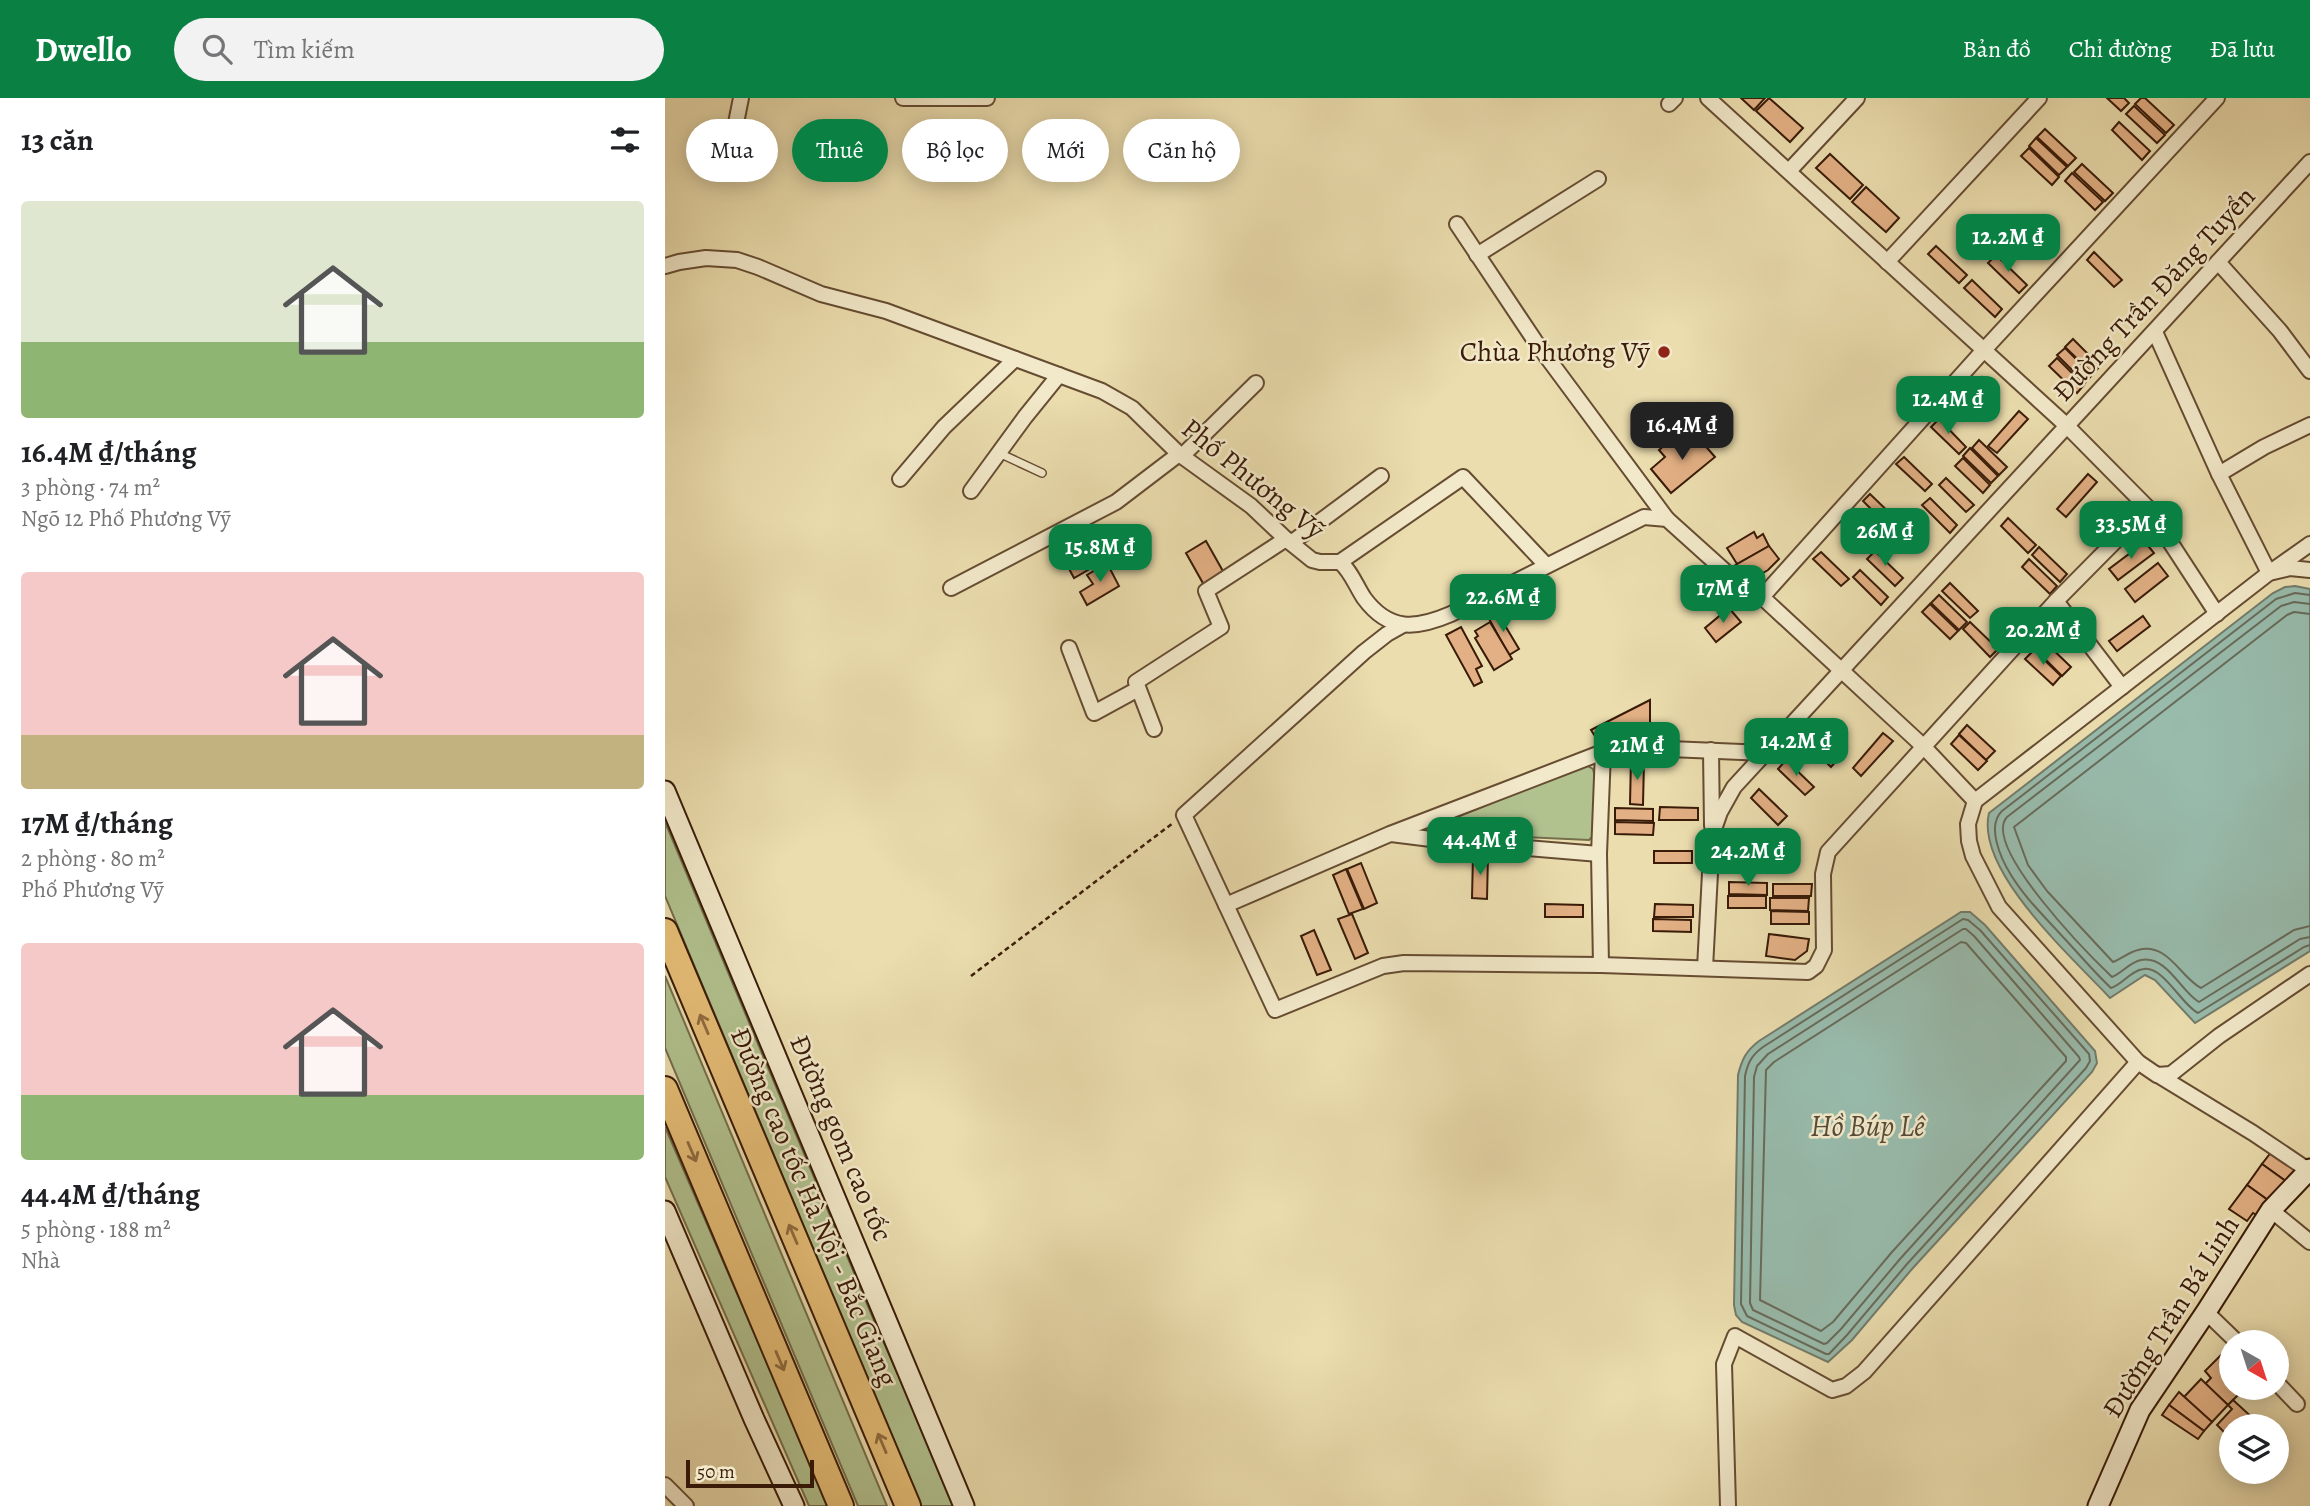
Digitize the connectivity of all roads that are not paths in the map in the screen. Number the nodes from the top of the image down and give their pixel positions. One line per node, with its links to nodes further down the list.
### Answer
1 (741, 98): 8 (street)
2 (903, 98): 3 (street)
3 (987, 98)
4 (1708, 98): 10 (street)
5 (1857, 98): 10 (street)
6 (2039, 98): 14 (street)
7 (2217, 98): 18 (street)
8 (737, 119)
9 (2310, 162): 15 (street, Đường Trần Đăng Tuyển)
10 (1789, 171): 14 (street)
11 (1598, 179): 13 (street)
12 (1457, 225): 13 (street)
13 (1477, 255): 33 (street)
14 (1887, 262): 18 (street)
15 (2218, 262): 17 (street, Đường Trần Đăng Tuyển); 20 (street)
16 (665, 266): 19 (street, Phố Phương Vỹ)
17 (2155, 332): 23 (street, Đường Trần Đăng Tuyển); 28 (street)
18 (1983, 351): 23 (street); 41 (street)
19 (1015, 359): 21 (street, Phố Phương Vỹ); 30 (street)
20 (2310, 371)
21 (1059, 375): 25 (street); 26 (street, Phố Phương Vỹ)
22 (1256, 383): 26 (street)
23 (2066, 425): 32 (street); 46 (street, Đường Trần Đăng Tuyển)
24 (2310, 425): 28 (street)
25 (998, 452): 27 (lane); 31 (street)
26 (1181, 455): 34 (street, Phố Phương Vỹ); 40 (street)
27 (1042, 473)
28 (2219, 474): 39 (street)
29 (1381, 476): 34 (street)
30 (900, 479)
31 (971, 491)
32 (2148, 508): 42 (street); 43 (street)
33 (1667, 519): 37 (street); 41 (street)
34 (1289, 541): 36 (street, Phố Phương Vỹ); 48 (street)
35 (2310, 544): 39 (street)
36 (1340, 562): 37 (street); 44 (street, Phố Phương Vỹ)
37 (1546, 565): 44 (street)
38 (2310, 570): 39 (street)
39 (2269, 573): 43 (street)
40 (951, 588)
41 (1762, 597): 46 (street)
42 (2056, 601): 47 (street); 50 (street)
43 (2217, 614): 47 (street)
44 (1403, 625): 59 (street)
45 (1069, 648): 48 (street)
46 (1841, 672): 50 (street); 53 (street, Đường Trần Đăng Tuyển)
47 (2122, 687): 55 (street)
48 (1138, 689): 49 (street)
49 (1154, 729)
50 (1923, 746): 55 (street); 62 (street)
51 (1711, 750): 52 (street); 53 (street); 57 (street)
52 (1603, 752): 56 (street); 58 (street)
53 (1766, 753): 57 (street, Đường Trần Đăng Tuyển)
54 (665, 791): 80 (main road, Đường gom cao tốc)
55 (1975, 801): 64 (street)
56 (1390, 834): 58 (street); 59 (street)
57 (1712, 835): 62 (street, Đường Trần Đăng Tuyển)
58 (1599, 853): 61 (street)
59 (1226, 905): 61 (street)
60 (665, 931): 79 (highway, Đường cao tốc Hà Nội - Bắc Giang, one-way to 60)
61 (1601, 965): 62 (street)
62 (1705, 968)
63 (2310, 974): 65 (street)
64 (2138, 1062): 65 (street); 81 (street)
65 (2157, 1075): 67 (street)
66 (665, 1089): 78 (highway, one-way to 78)
67 (2309, 1170): 68 (main road, Đường Trần Bá Linh)
68 (2271, 1210): 70 (street); 71 (main road, Đường Trần Bá Linh)
69 (665, 1211): 77 (main road)
70 (2310, 1242)
71 (2206, 1312): 72 (street); 82 (main road, Đường Trần Bá Linh)
72 (2225, 1330)
73 (2289, 1396): 74 (street)
74 (2297, 1404)
75 (665, 1485): 76 (street)
76 (686, 1506)
77 (794, 1506)
78 (841, 1506)
79 (908, 1506)
80 (964, 1506)
81 (1728, 1506)
82 (2098, 1506)

